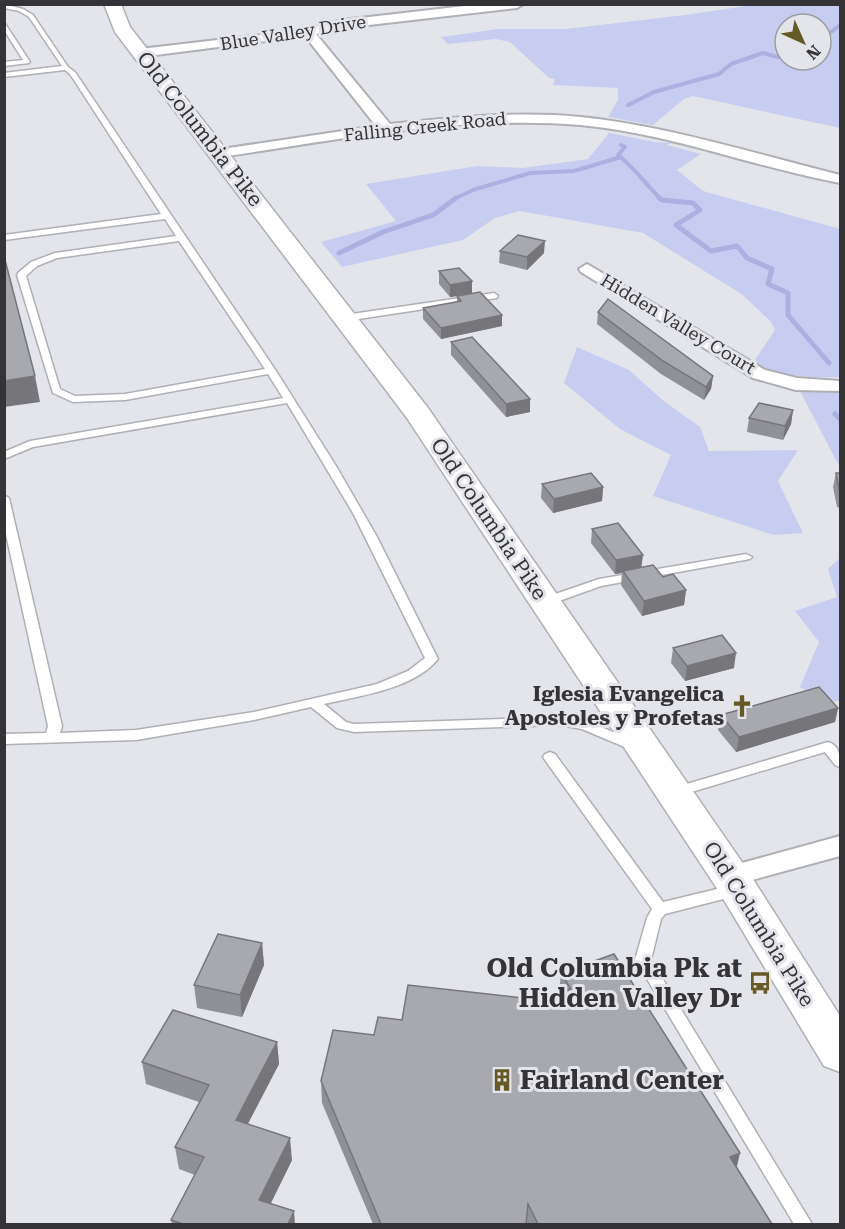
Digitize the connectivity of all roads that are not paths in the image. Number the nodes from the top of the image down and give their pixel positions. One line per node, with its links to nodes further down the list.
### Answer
1 (112, 4): 7 (main road, Old Columbia Pike)
2 (517, 4): 4 (street, Blue Valley Drive)
3 (4, 6): 9 (lane)
4 (436, 9): 6 (street, Blue Valley Drive)
5 (4, 24): 8 (lane)
6 (308, 32): 7 (street, Blue Valley Drive); 11 (street)
7 (140, 53): 12 (main road, Old Columbia Pike)
8 (4, 64)
9 (66, 68): 10 (lane); 14 (lane)
10 (4, 75)
11 (387, 130): 12 (street, Falling Creek Road); 13 (street, Falling Creek Road)
12 (220, 153): 19 (main road, Old Columbia Pike)
13 (840, 179)
14 (165, 216): 15 (lane); 16 (lane)
15 (4, 238)
16 (181, 238): 20 (lane); 20 (lane)
17 (587, 269): 21 (street, Hidden Valley Court)
18 (494, 296): 19 (lane)
19 (345, 318): 26 (main road, Old Columbia Pike)
20 (271, 371): 22 (lane)
21 (840, 386)
22 (289, 400): 23 (lane); 27 (lane)
23 (4, 456)
24 (4, 498): 28 (lane)
25 (746, 557): 26 (lane)
26 (545, 602): 30 (main road, Old Columbia Pike)
27 (313, 702): 28 (lane); 30 (lane)
28 (52, 738): 29 (lane)
29 (4, 739)
30 (646, 752): 33 (main road, Old Columbia Pike)
31 (550, 757): 36 (lane)
32 (840, 762): 33 (lane)
33 (674, 793): 35 (main road, Old Columbia Pike)
34 (840, 846): 35 (street)
35 (734, 883): 36 (lane); 37 (main road, Old Columbia Pike)
36 (660, 909): 38 (lane)
37 (840, 1053)
38 (803, 1224)

